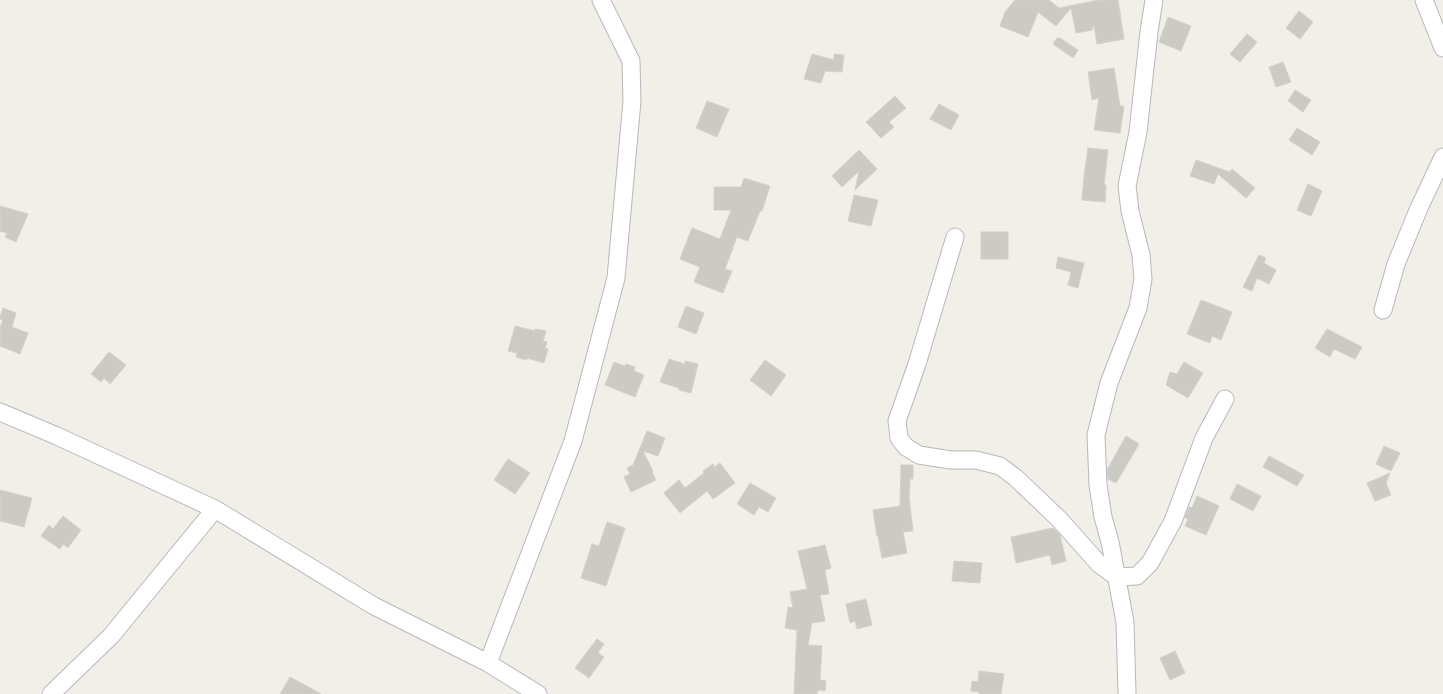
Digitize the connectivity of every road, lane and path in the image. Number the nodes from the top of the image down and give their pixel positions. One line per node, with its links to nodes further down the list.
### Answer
1 (601, 0): 12 (street)
2 (1154, 0): 11 (street)
3 (1424, 0): 4 (street)
4 (1443, 48)
5 (1443, 157): 7 (street)
6 (955, 237): 11 (street)
7 (1383, 310)
8 (1225, 399): 11 (street)
9 (0, 412): 10 (street)
10 (215, 510): 12 (street); 13 (street)
11 (1117, 577): 15 (street)
12 (488, 663): 14 (street)
13 (51, 694)
14 (538, 694)
15 (1127, 694)

